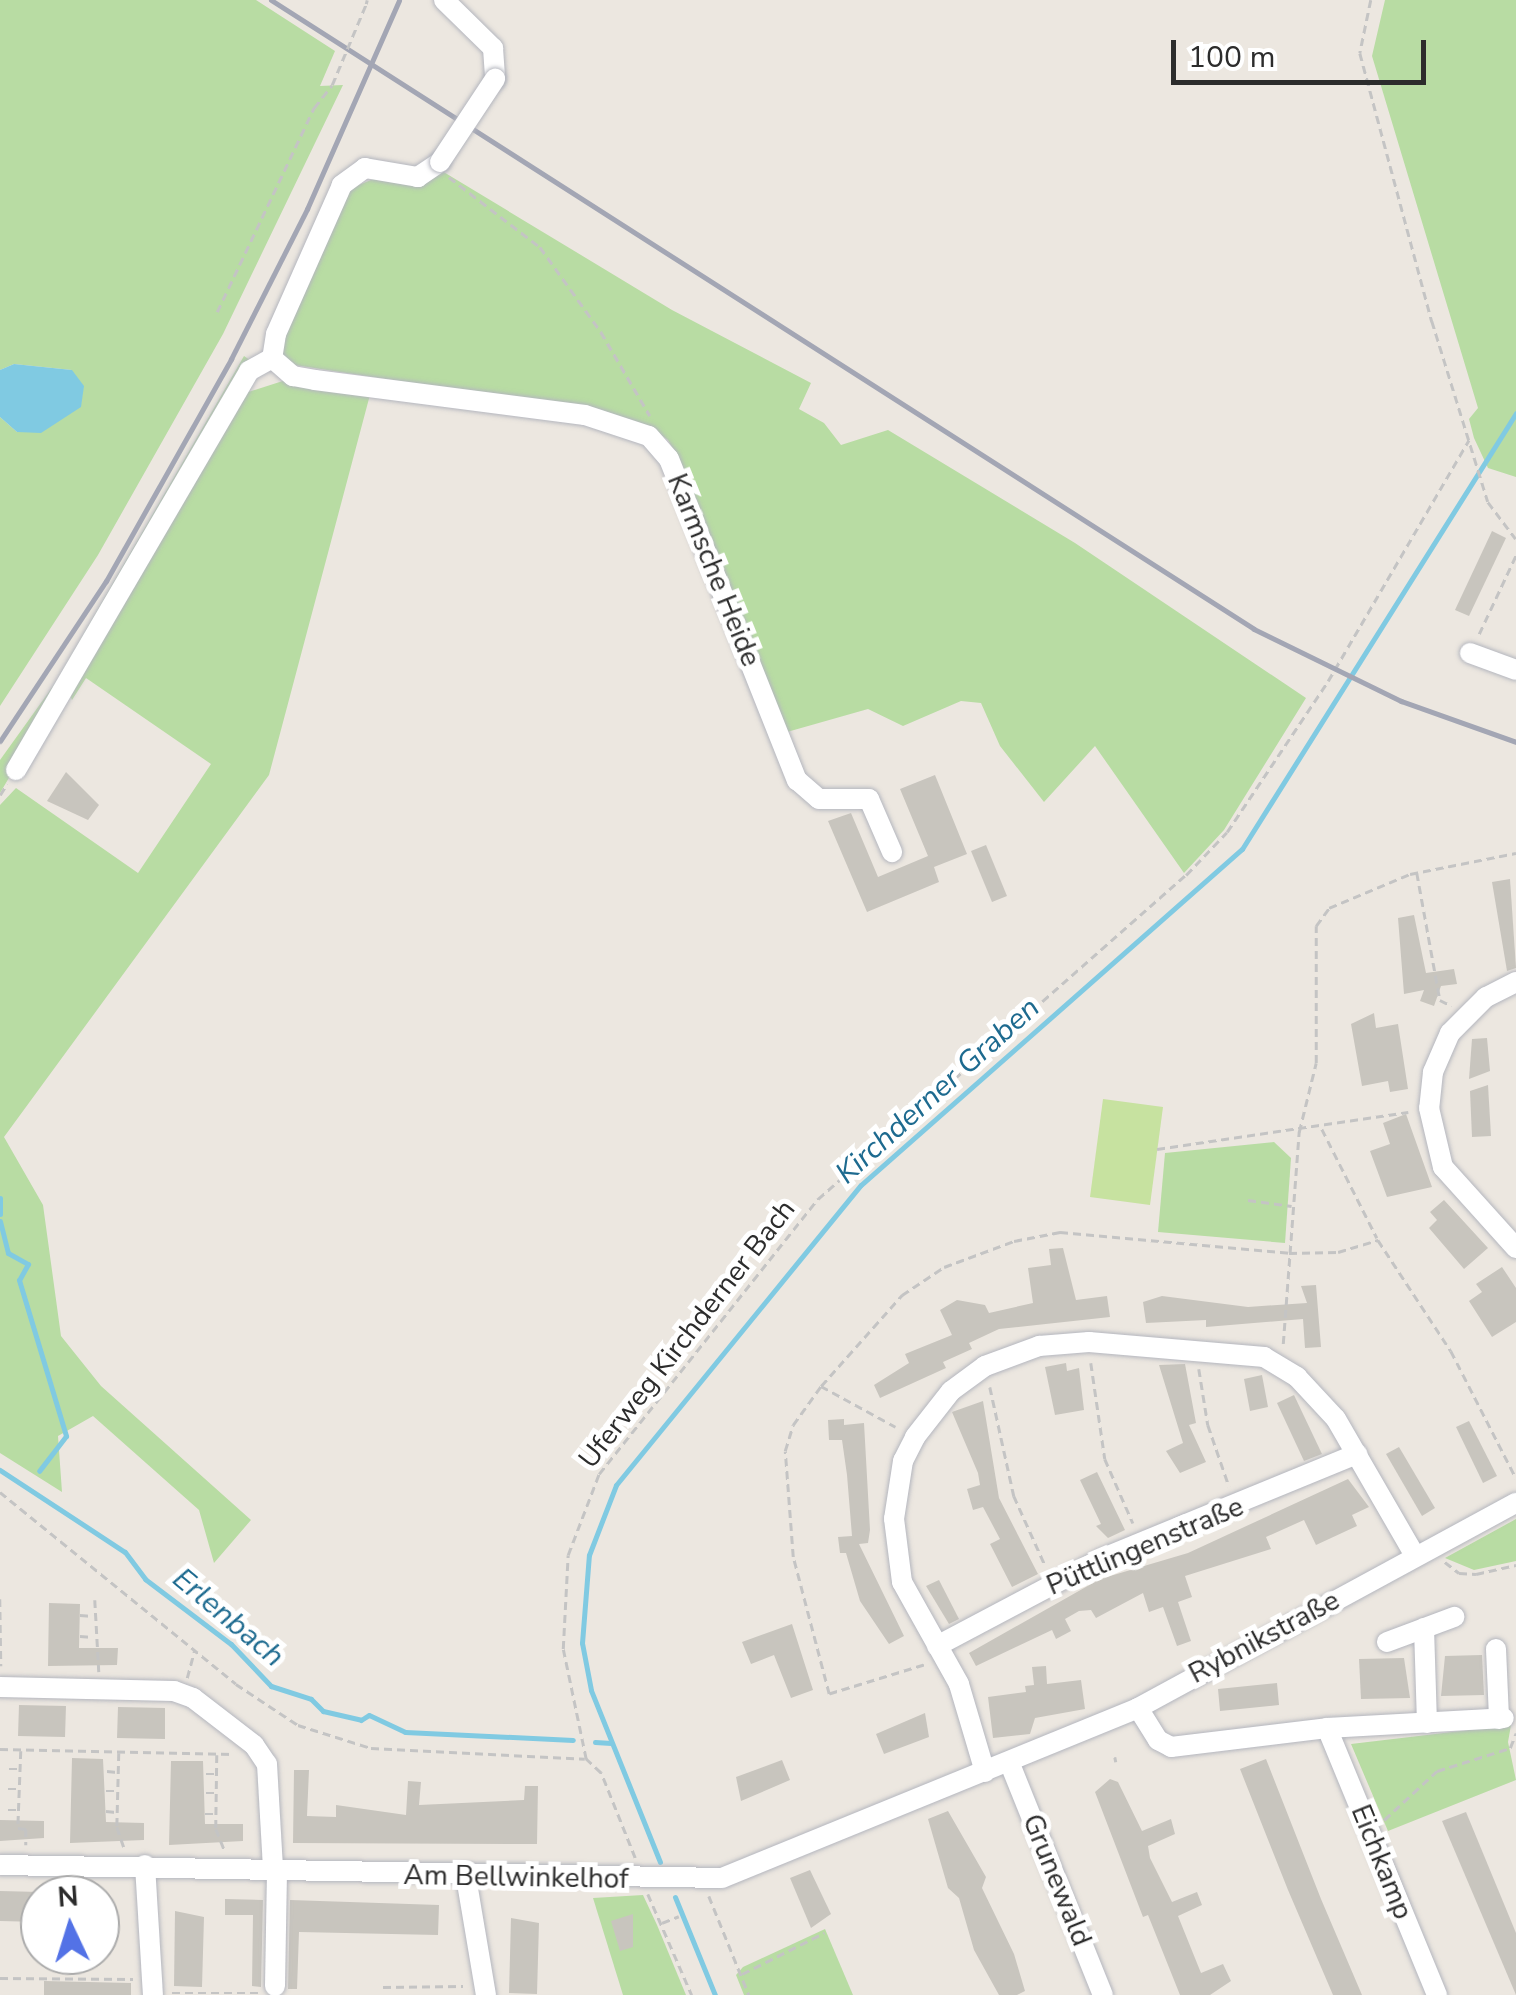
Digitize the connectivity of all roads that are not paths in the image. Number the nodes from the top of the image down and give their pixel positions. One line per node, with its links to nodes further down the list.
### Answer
1 (444, 0): 2 (street, bridge)
2 (272, 358): 5 (street); 6 (street, Karmsche Heide)
3 (1470, 653): 4 (street)
4 (1516, 670)
5 (16, 770)
6 (892, 852)
7 (1516, 982): 8 (street)
8 (1516, 1248)
9 (1357, 1454): 11 (street); 15 (street, Püttlingenstraße); 15 (street)
10 (1516, 1503): 11 (street, Rybnikstraße)
11 (1422, 1552): 18 (street, Rybnikstraße)
12 (1454, 1617): 13 (street)
13 (1424, 1628): 14 (street); 19 (street)
14 (1387, 1642)
15 (937, 1646): 23 (street)
16 (1496, 1649): 20 (street)
17 (0, 1688): 26 (street)
18 (1138, 1708): 21 (street); 22 (street, Rybnikstraße)
19 (1427, 1722): 20 (street); 21 (street)
20 (1506, 1724)
21 (1327, 1728): 32 (street, Eichkamp)
22 (1010, 1764): 23 (street, Am Bellwinkelhof); 31 (street, Grunewald)
23 (985, 1772): 27 (street, Am Bellwinkelhof)
24 (0, 1864): 25 (street, Am Bellwinkelhof)
25 (134, 1865): 26 (street, Am Bellwinkelhof); 28 (street)
26 (275, 1869): 27 (street, Am Bellwinkelhof); 29 (street)
27 (466, 1877): 30 (street)
28 (151, 1989)
29 (270, 1990)
30 (480, 1990)
31 (1103, 1995)
32 (1437, 1995)

